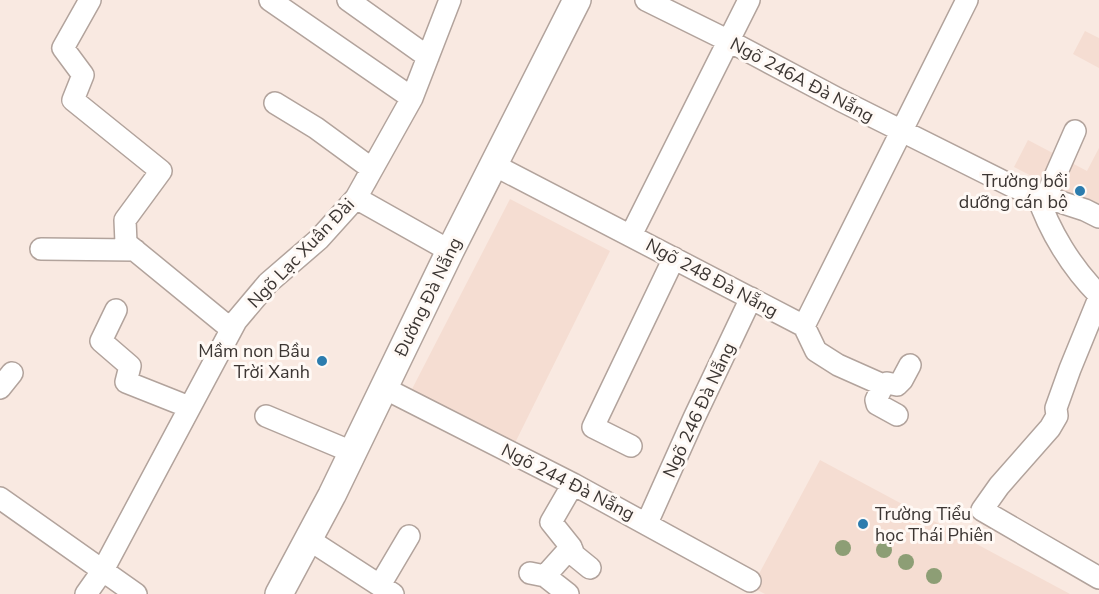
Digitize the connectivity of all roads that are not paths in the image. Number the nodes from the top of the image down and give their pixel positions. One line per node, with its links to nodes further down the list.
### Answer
1 (90, 0): 22 (street)
2 (270, 0): 11 (street)
3 (348, 0): 10 (street)
4 (450, 0): 10 (street, Ngõ Lạc Xuân Đài)
5 (577, 0): 15 (main road, Đường Đà Nẵng)
6 (646, 0): 9 (street, Ngõ 246A Đà Nẵng)
7 (749, 0): 9 (street)
8 (967, 0): 13 (street)
9 (729, 41): 13 (street, Ngõ 246A Đà Nẵng); 20 (street)
10 (428, 57): 11 (street, Ngõ Lạc Xuân Đài)
11 (412, 98): 16 (street, Ngõ Lạc Xuân Đài)
12 (275, 103): 16 (street)
13 (901, 131): 17 (street, Ngõ 246A Đà Nẵng); 28 (street)
14 (1075, 131): 17 (street)
15 (494, 165): 20 (street, Ngõ 248 Đà Nẵng); 23 (main road, Đường Đà Nẵng)
16 (372, 169): 18 (street, Ngõ Lạc Xuân Đài)
17 (1042, 196): 19 (street, Ngõ 246A Đà Nẵng); 25 (street)
18 (356, 198): 23 (street); 29 (street, Ngõ Lạc Xuân Đài)
19 (1099, 217)
20 (631, 235): 24 (street, Ngõ 248 Đà Nẵng)
21 (41, 249): 22 (street)
22 (135, 250): 29 (street)
23 (450, 251): 32 (main road, Đường Đà Nẵng)
24 (674, 258): 26 (street, Ngõ 248 Đà Nẵng); 36 (street)
25 (1099, 297): 46 (street)
26 (751, 298): 28 (street, Ngõ 248 Đà Nẵng); 40 (street, Ngõ 246 Đà Nẵng)
27 (116, 310): 33 (street)
28 (804, 326): 31 (street)
29 (231, 329): 33 (street, Ngõ Lạc Xuân Đài)
30 (910, 365): 31 (street)
31 (883, 385): 34 (street)
32 (384, 388): 37 (main road, Đường Đà Nẵng); 38 (street, Ngõ 244 Đà Nẵng)
33 (189, 407): 45 (street, Ngõ Lạc Xuân Đài)
34 (897, 415)
35 (266, 416): 37 (street)
36 (631, 446)
37 (352, 452): 42 (main road, Đường Đà Nẵng)
38 (573, 484): 40 (street, Ngõ 244 Đà Nẵng); 43 (street)
39 (0, 498): 45 (street)
40 (647, 523): 47 (street, Ngõ 244 Đà Nẵng)
41 (409, 536): 48 (street)
42 (308, 539): 48 (street); 51 (main road, Đường Đà Nẵng)
43 (571, 547): 44 (street); 52 (street)
44 (590, 568)
45 (103, 570): 49 (street, Ngõ Lạc Xuân Đài); 50 (street)
46 (1099, 578)
47 (750, 581)
48 (387, 589)
49 (86, 594)
50 (136, 594)
51 (281, 594)
52 (568, 594)

